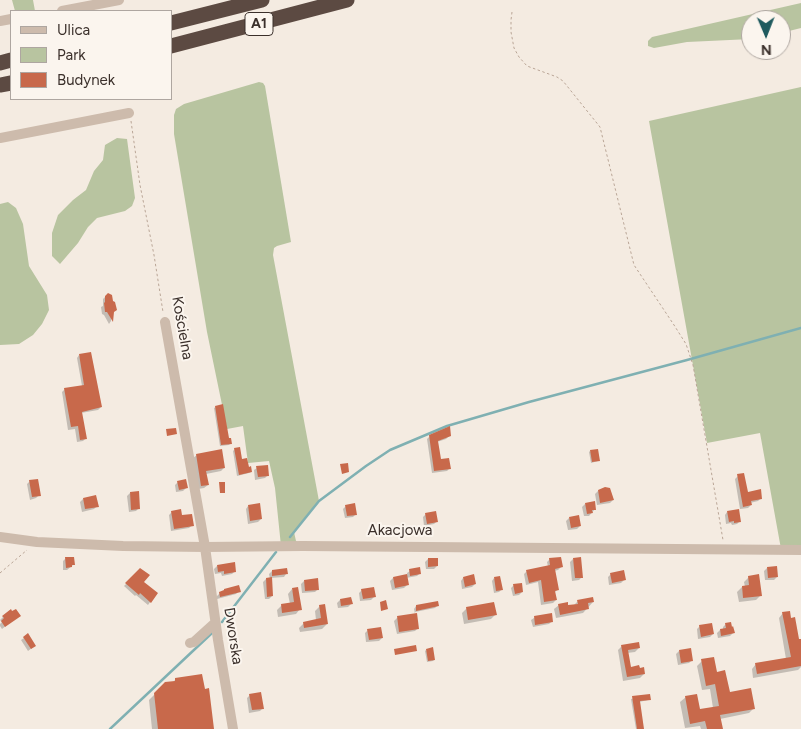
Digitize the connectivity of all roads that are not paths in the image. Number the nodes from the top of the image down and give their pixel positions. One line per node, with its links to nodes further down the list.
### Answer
1 (119, 0): 4 (street)
2 (262, 0): 5 (highway, A1)
3 (347, 0): 6 (highway, A1)
4 (67, 10)
5 (172, 23)
6 (172, 46)
7 (130, 113): 8 (street)
8 (0, 138)
9 (165, 322): 11 (street, Kościelna)
10 (0, 537): 11 (street, Akacjowa)
11 (204, 547): 12 (street, Akacjowa); 13 (street, Dworska)
12 (801, 550)
13 (216, 623): 14 (street); 15 (street, Dworska)
14 (190, 643)
15 (233, 729)

